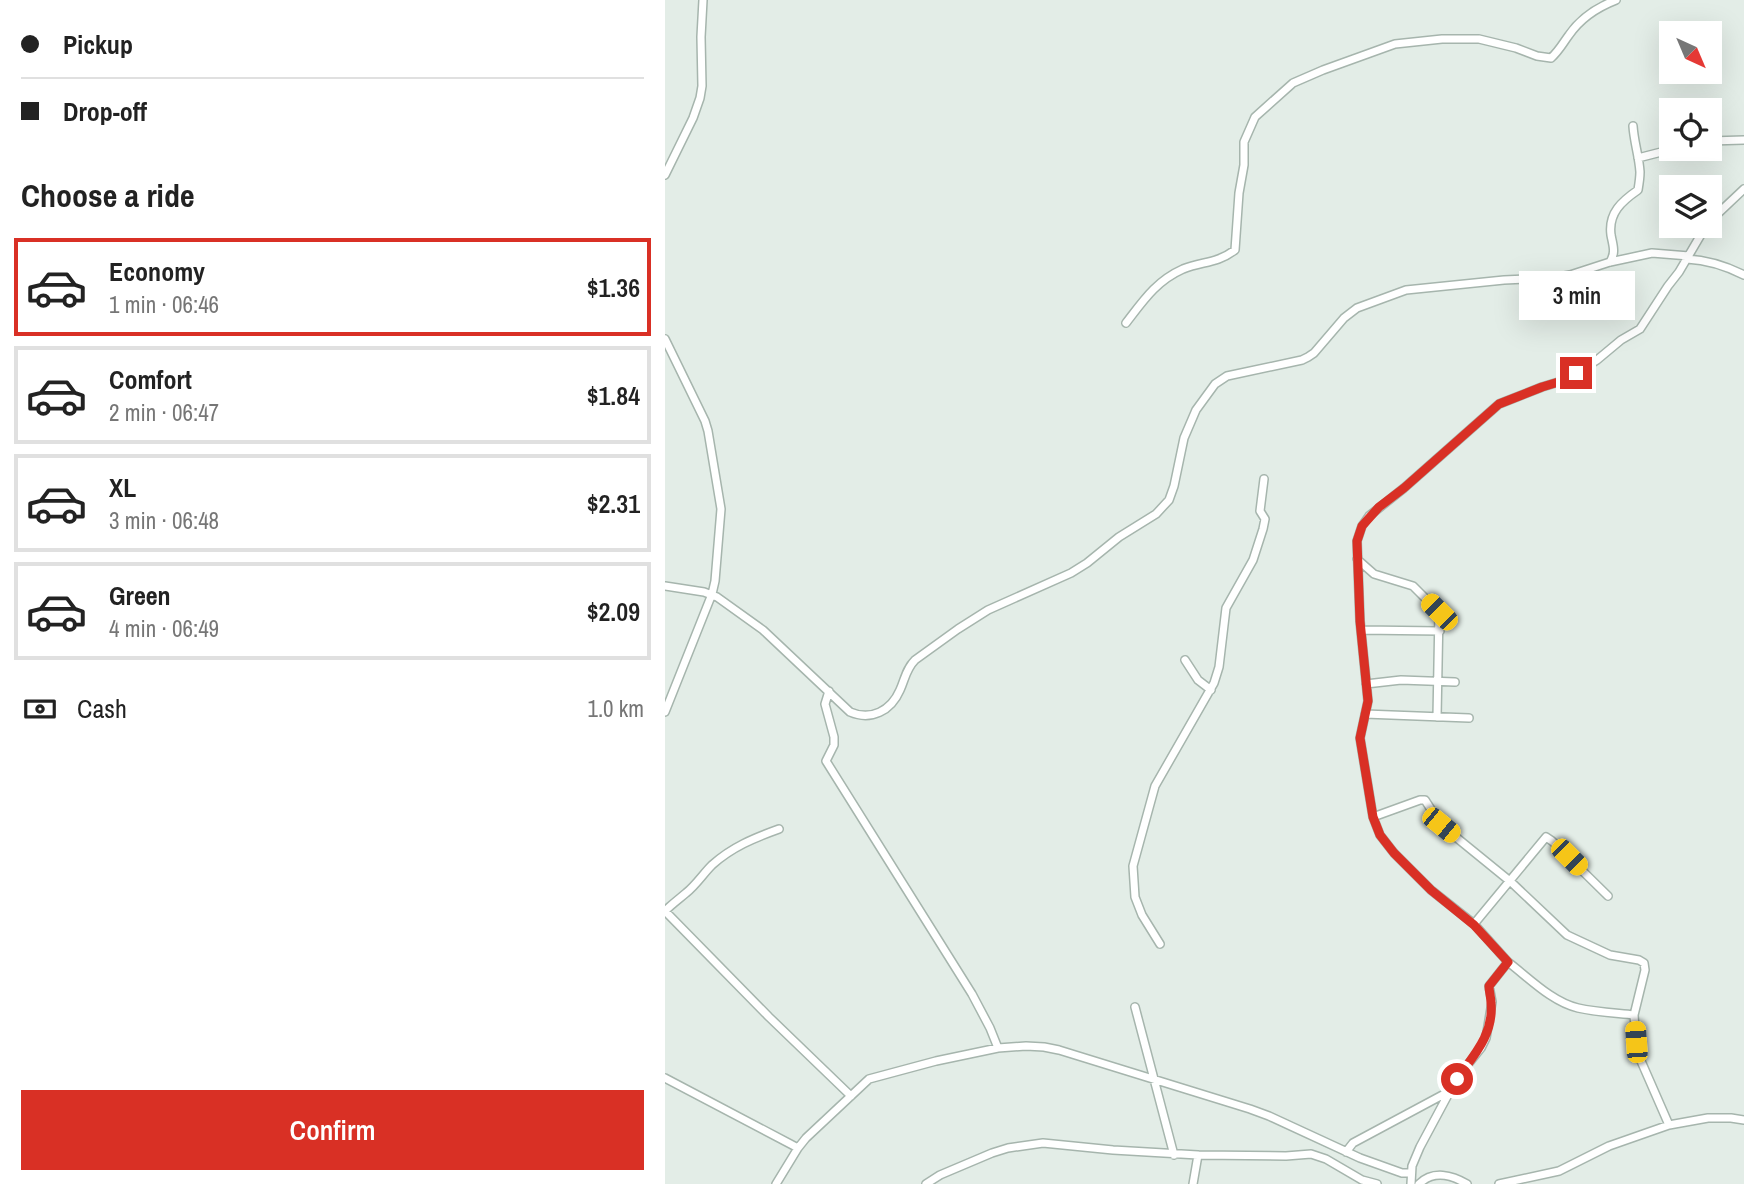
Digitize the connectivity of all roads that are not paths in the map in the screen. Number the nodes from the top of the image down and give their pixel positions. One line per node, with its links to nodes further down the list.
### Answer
1 (703, 0): 8 (street)
2 (1616, 0): 15 (street)
3 (1633, 126): 7 (street)
4 (1744, 140): 5 (street)
5 (1722, 141)
6 (1659, 153): 7 (street)
7 (1639, 158): 13 (street)
8 (665, 175)
9 (1744, 190): 10 (street)
10 (1722, 209)
11 (1699, 238): 12 (street)
12 (1688, 258): 13 (street); 14 (street); 18 (street)
13 (1610, 262): 28 (street)
14 (1744, 275)
15 (1126, 323)
16 (665, 339): 20 (street)
17 (1265, 479): 27 (street)
18 (1357, 559): 21 (street); 22 (street)
19 (665, 586): 20 (street)
20 (712, 594): 28 (street); 29 (street)
21 (1361, 630): 22 (street); 26 (street)
22 (1440, 631): 24 (street)
23 (1185, 660): 27 (street)
24 (1439, 680): 25 (street); 26 (street); 31 (street)
25 (1455, 682)
26 (1366, 684): 30 (street)
27 (1211, 690): 39 (street)
28 (829, 691): 43 (street)
29 (665, 712)
30 (1365, 714): 31 (street); 33 (street)
31 (1437, 717): 32 (street)
32 (1469, 718)
33 (1373, 817): 35 (street); 38 (street)
34 (779, 829): 37 (street)
35 (1511, 882): 36 (street); 38 (street); 42 (street)
36 (1608, 895)
37 (665, 911): 47 (street)
38 (1474, 925): 40 (street)
39 (1160, 944)
40 (1508, 962): 42 (street); 46 (street)
41 (1135, 1007): 45 (street)
42 (1634, 1015): 49 (street)
43 (997, 1048): 45 (street); 47 (street)
44 (665, 1078): 50 (street)
45 (1156, 1081): 51 (street); 52 (street)
46 (1450, 1091): 51 (street); 54 (street)
47 (851, 1096): 50 (street)
48 (1744, 1120): 49 (street)
49 (1669, 1125): 62 (street)
50 (798, 1148): 56 (street)
51 (1346, 1152): 54 (street)
52 (1174, 1154): 53 (street); 57 (street)
53 (1198, 1155): 58 (street); 59 (street)
54 (1411, 1173): 60 (street)
55 (1465, 1183): 61 (street)
56 (776, 1184)
57 (926, 1184)
58 (1193, 1184)
59 (1377, 1184)
60 (1411, 1184)
61 (1419, 1184)
62 (1499, 1184)

